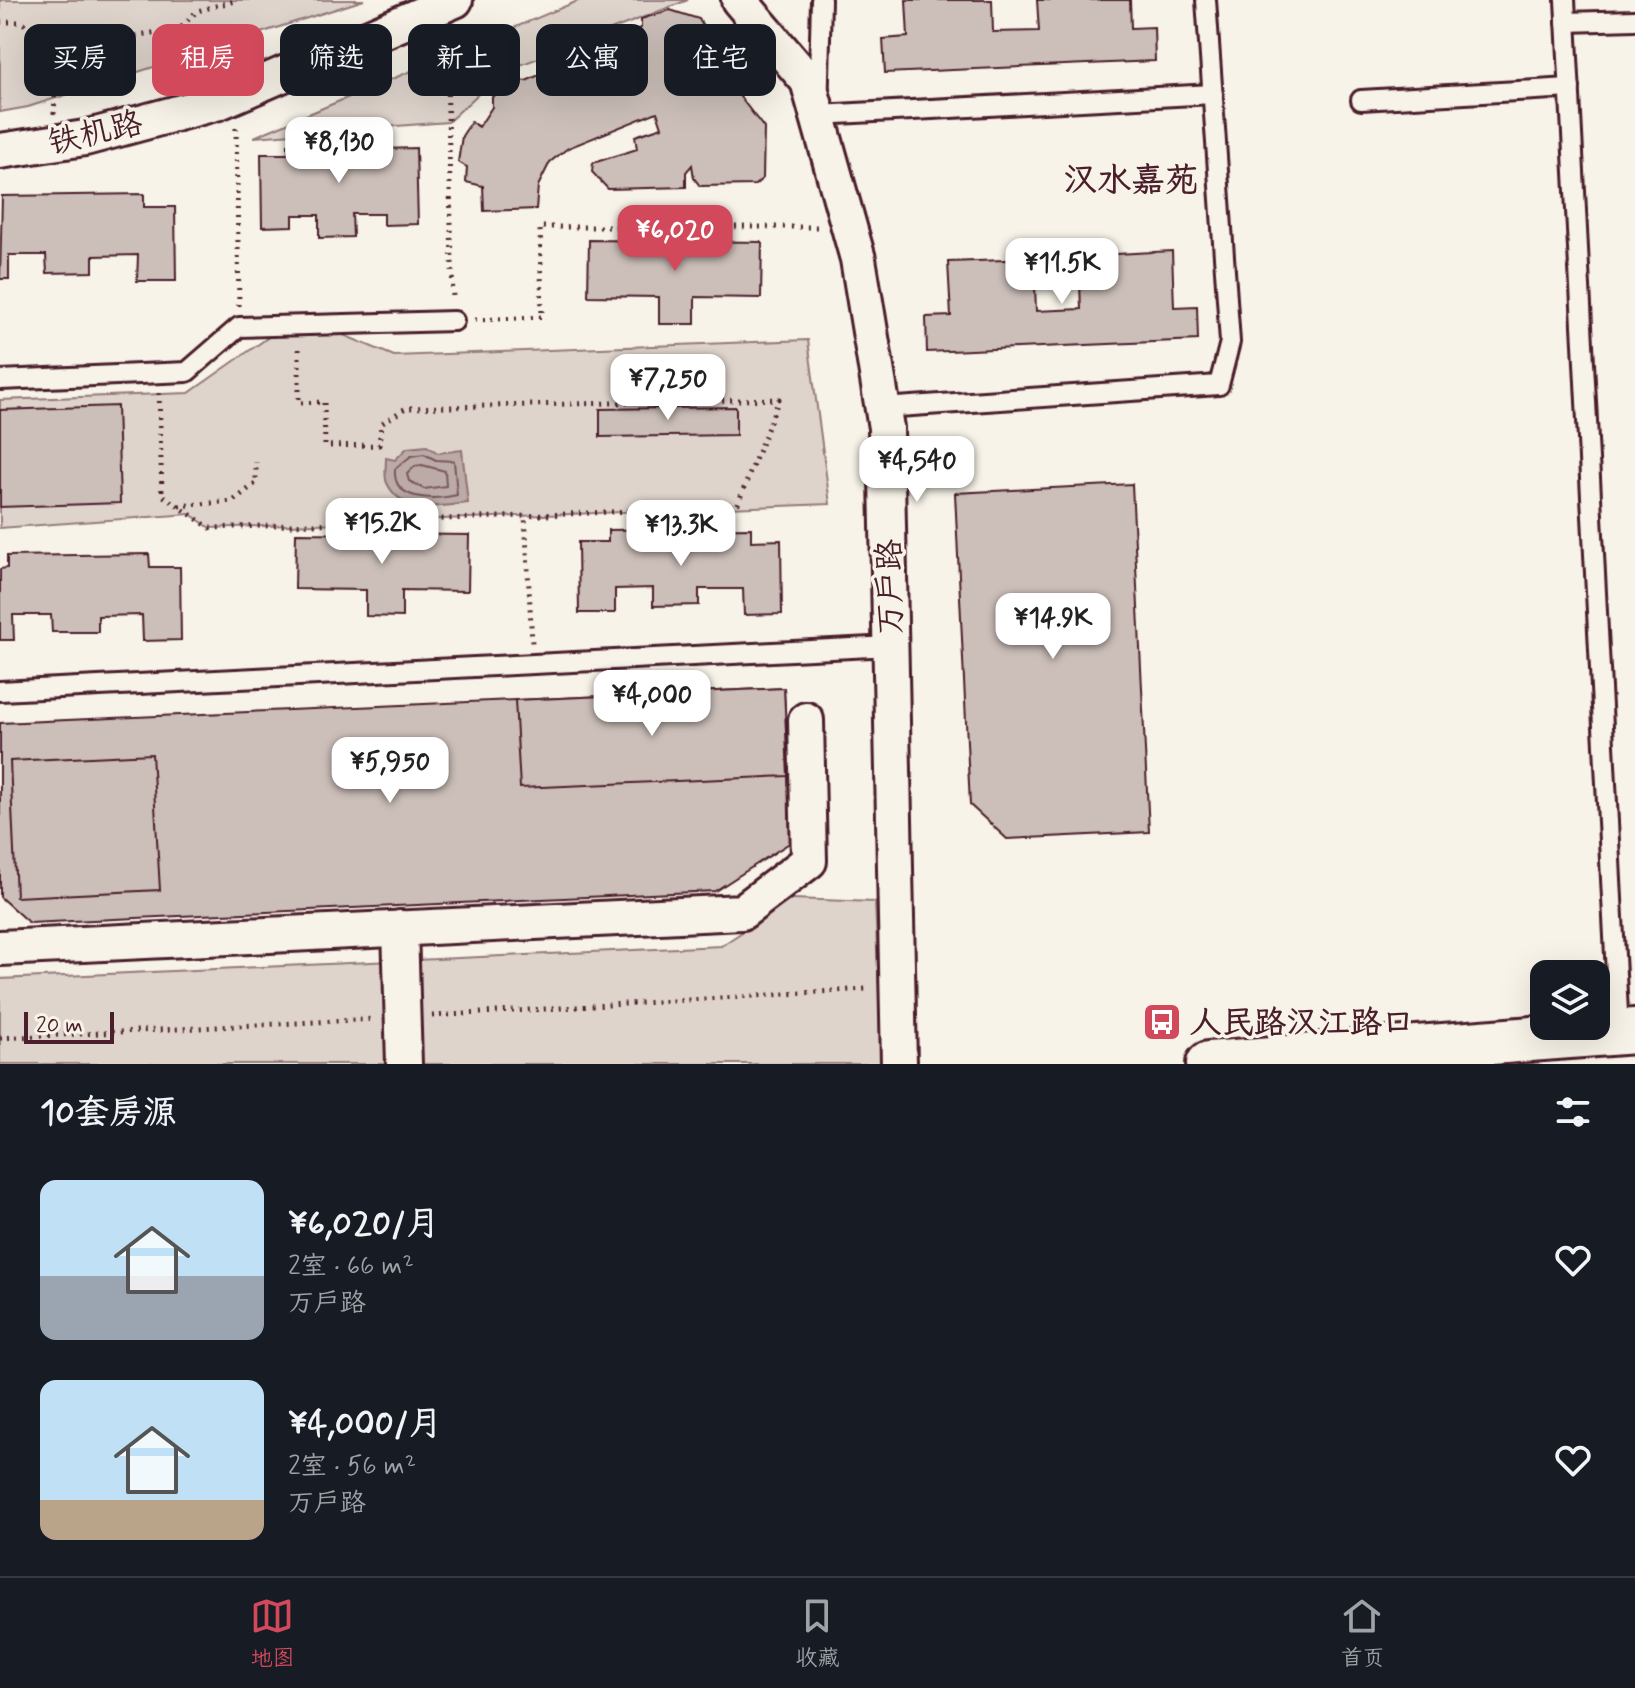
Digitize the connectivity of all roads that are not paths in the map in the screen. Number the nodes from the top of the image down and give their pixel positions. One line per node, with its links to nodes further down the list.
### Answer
1 (739, 0): 11 (street, 万户路)
2 (821, 0): 11 (lane)
3 (1206, 0): 9 (lane)
4 (1565, 0): 7 (lane)
5 (450, 2): 12 (street, 铁机路)
6 (1635, 20): 7 (lane)
7 (1566, 22): 8 (lane)
8 (1570, 88): 10 (lane); 21 (lane)
9 (1213, 94): 11 (lane); 15 (lane)
10 (1361, 100)
11 (818, 115): 15 (street, 万户路)
12 (0, 151)
13 (454, 321): 14 (lane)
14 (0, 380)
15 (883, 408): 16 (street, 万户路)
16 (891, 646): 17 (lane); 23 (street, 万户路)
17 (0, 691)
18 (806, 720): 19 (street)
19 (400, 928): 20 (street); 22 (street)
20 (0, 948)
21 (1627, 1032): 24 (main road)
22 (404, 1064)
23 (899, 1064)
24 (1209, 1064)

